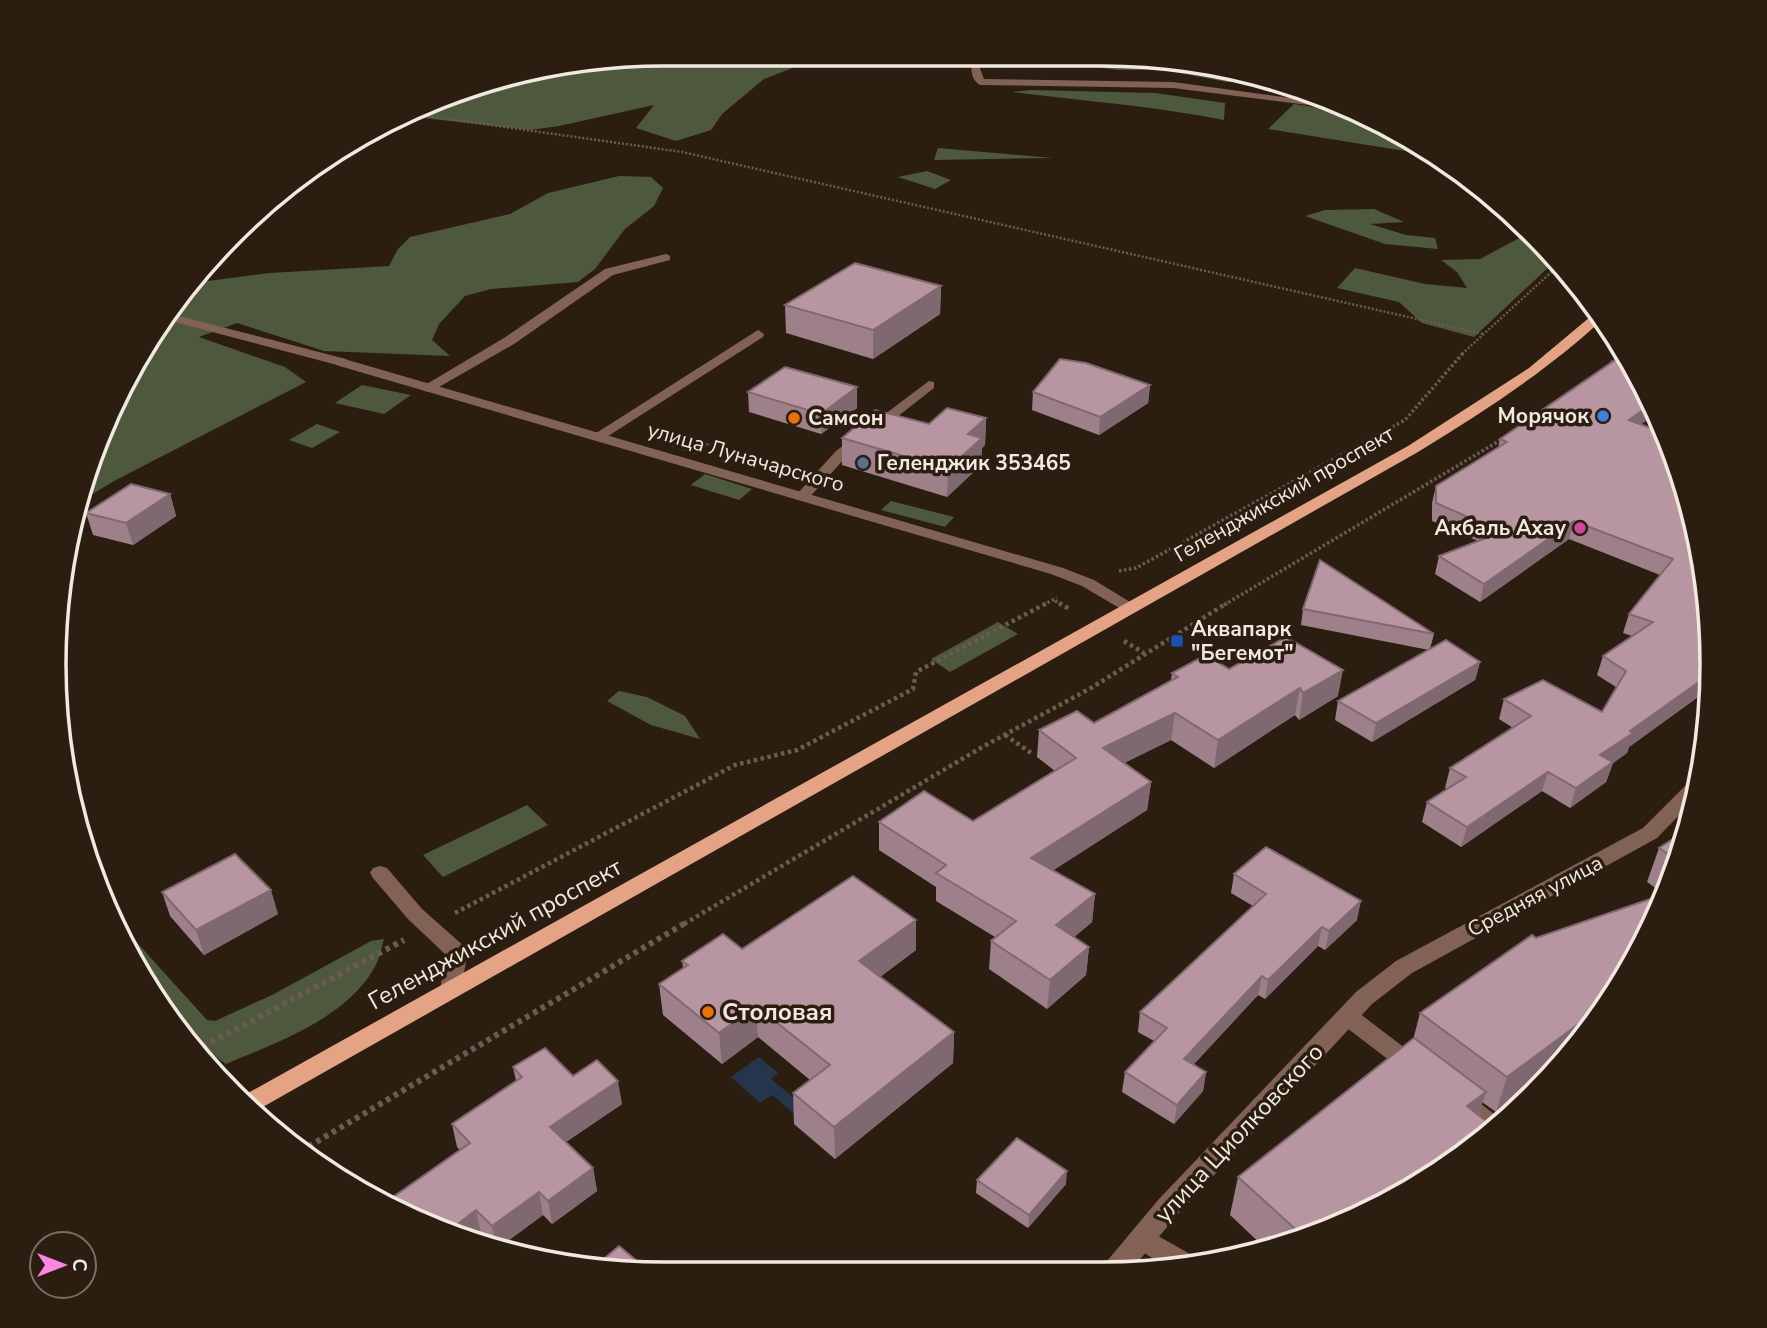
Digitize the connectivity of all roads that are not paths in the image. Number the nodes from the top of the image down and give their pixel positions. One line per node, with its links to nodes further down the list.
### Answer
1 (974, 66): 2 (street)
2 (1309, 103)
3 (666, 258): 8 (street)
4 (176, 319): 8 (street, улица Луначарского)
5 (1593, 322): 11 (main road, Геленджикский проспект)
6 (758, 334): 9 (street)
7 (929, 385): 10 (street)
8 (427, 388): 9 (street, улица Луначарского)
9 (597, 437): 10 (street, улица Луначарского)
10 (802, 497): 11 (street, улица Луначарского)
11 (1132, 608): 14 (main road, Геленджикский проспект)
12 (1685, 796): 15 (street, Средняя улица)
13 (380, 873): 14 (street)
14 (451, 990): 19 (main road, Геленджикский проспект)
15 (1364, 998): 16 (street, улица Циолковского)
16 (1347, 1016): 17 (street); 21 (street, улица Циолковского)
17 (1432, 1080)
18 (1453, 1096): 20 (street)
19 (256, 1099)
20 (1487, 1122)
21 (1142, 1238): 22 (street); 23 (street, улица Циолковского)
22 (1173, 1257)
23 (1123, 1261)

